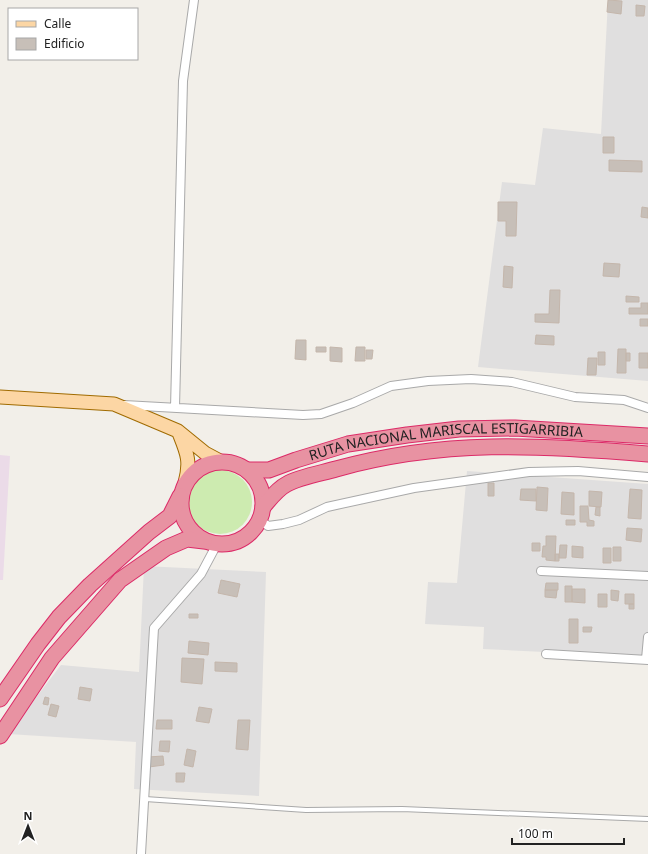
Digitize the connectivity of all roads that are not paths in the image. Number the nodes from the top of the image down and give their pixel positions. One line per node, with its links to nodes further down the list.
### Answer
1 (194, 0): 4 (street)
2 (0, 397): 3 (main road)
3 (114, 404): 4 (street); 6 (main road)
4 (175, 408): 5 (street)
5 (648, 408)
6 (178, 431): 9 (main road); 12 (main road)
7 (648, 436): 10 (highway, RUTA NACIONAL MARISCAL ESTIGARRIBIA)
8 (648, 454): 13 (highway, RUTA NACIONAL MARISCAL ESTIGARRIBIA)
9 (220, 461): 10 (highway); 12 (highway)
10 (247, 470): 13 (highway)
11 (648, 477): 13 (street)
12 (182, 490): 14 (highway); 20 (highway)
13 (262, 513): 14 (highway)
14 (211, 543): 21 (highway); 22 (street)
15 (541, 571): 16 (street)
16 (648, 576)
17 (648, 637): 19 (street)
18 (546, 654): 19 (street)
19 (647, 660)
20 (0, 699)
21 (0, 736)
22 (144, 799): 23 (lane); 24 (street)
23 (648, 818)
24 (141, 854)

